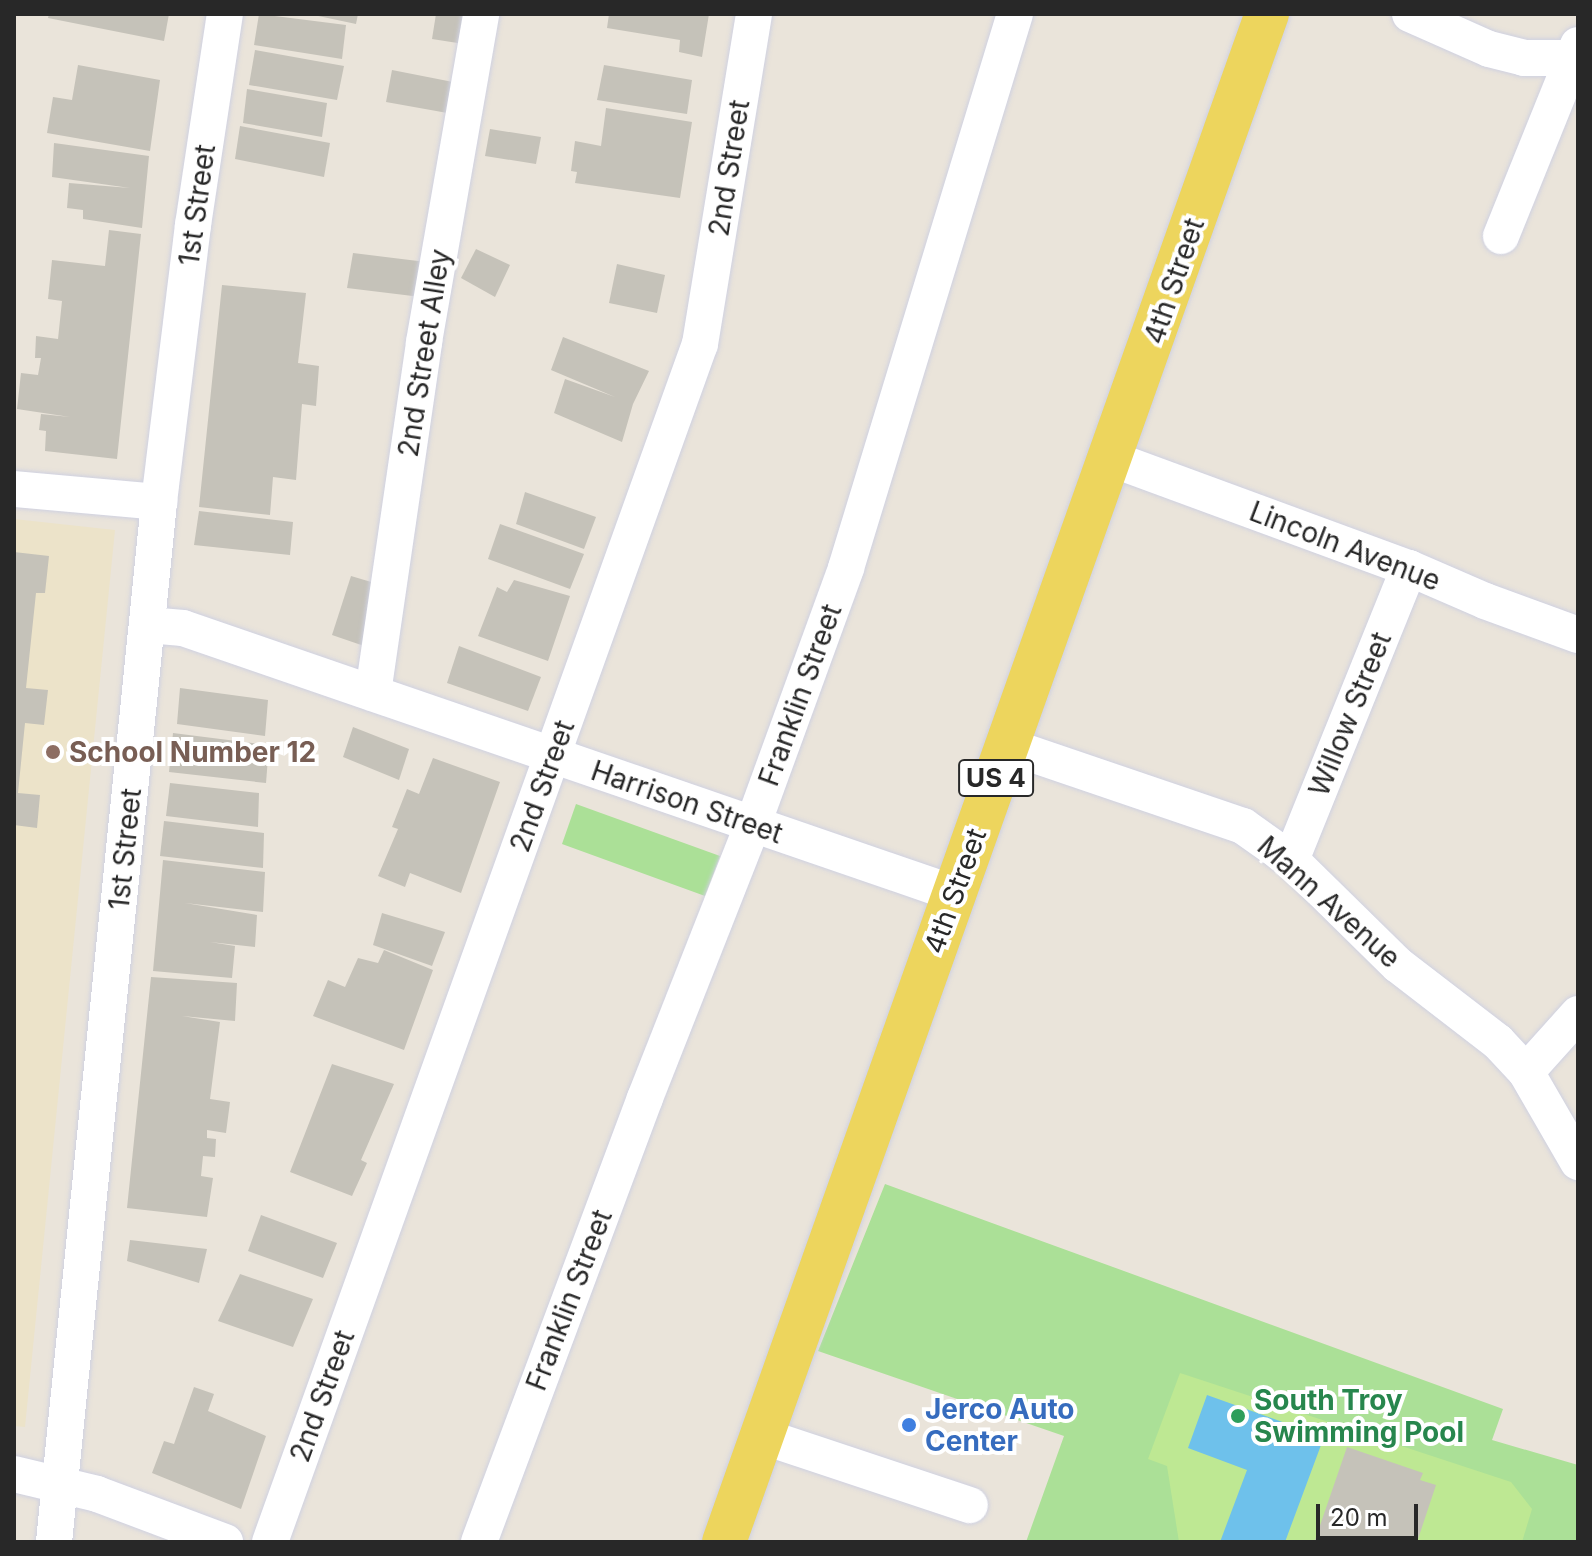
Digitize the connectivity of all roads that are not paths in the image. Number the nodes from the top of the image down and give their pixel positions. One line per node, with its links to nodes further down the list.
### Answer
1 (225, 14): 11 (street, 1st Street)
2 (481, 14): 15 (street, 2nd Street Alley)
3 (754, 14): 17 (street, 2nd Street)
4 (1015, 14): 18 (street, Franklin Street)
5 (1267, 14): 9 (main road, 4th Street / US 4)
6 (1410, 14): 7 (street)
7 (1575, 52): 8 (street)
8 (1501, 236)
9 (1112, 459): 12 (street, Lincoln Avenue); 16 (main road, 4th Street / US 4)
10 (14, 489): 11 (street)
11 (159, 502): 13 (street, 1st Street)
12 (1409, 568): 14 (street, Lincoln Avenue); 19 (street, Willow Street)
13 (148, 625): 15 (street, Harrison Street); 26 (street, 1st Street)
14 (1578, 635)
15 (373, 693): 17 (street, Harrison Street)
16 (1008, 746): 19 (street, Mann Avenue); 20 (main road, 4th Street / US 4)
17 (553, 755): 18 (street, Harrison Street); 30 (street, 2nd Street)
18 (753, 824): 20 (street, Harrison Street); 31 (street, Franklin Street)
19 (1291, 860): 22 (street, Mann Avenue)
20 (953, 893): 24 (main road, 4th Street / US 4)
21 (1578, 1014): 22 (street)
22 (1526, 1072): 23 (street, Mann Avenue)
23 (1578, 1162)
24 (762, 1436): 27 (street); 32 (main road, 4th Street / US 4)
25 (14, 1474): 26 (street)
26 (60, 1484): 28 (street, 1st Street); 29 (street)
27 (970, 1505)
28 (54, 1542)
29 (225, 1542)
30 (270, 1542)
31 (479, 1542)
32 (724, 1542)

